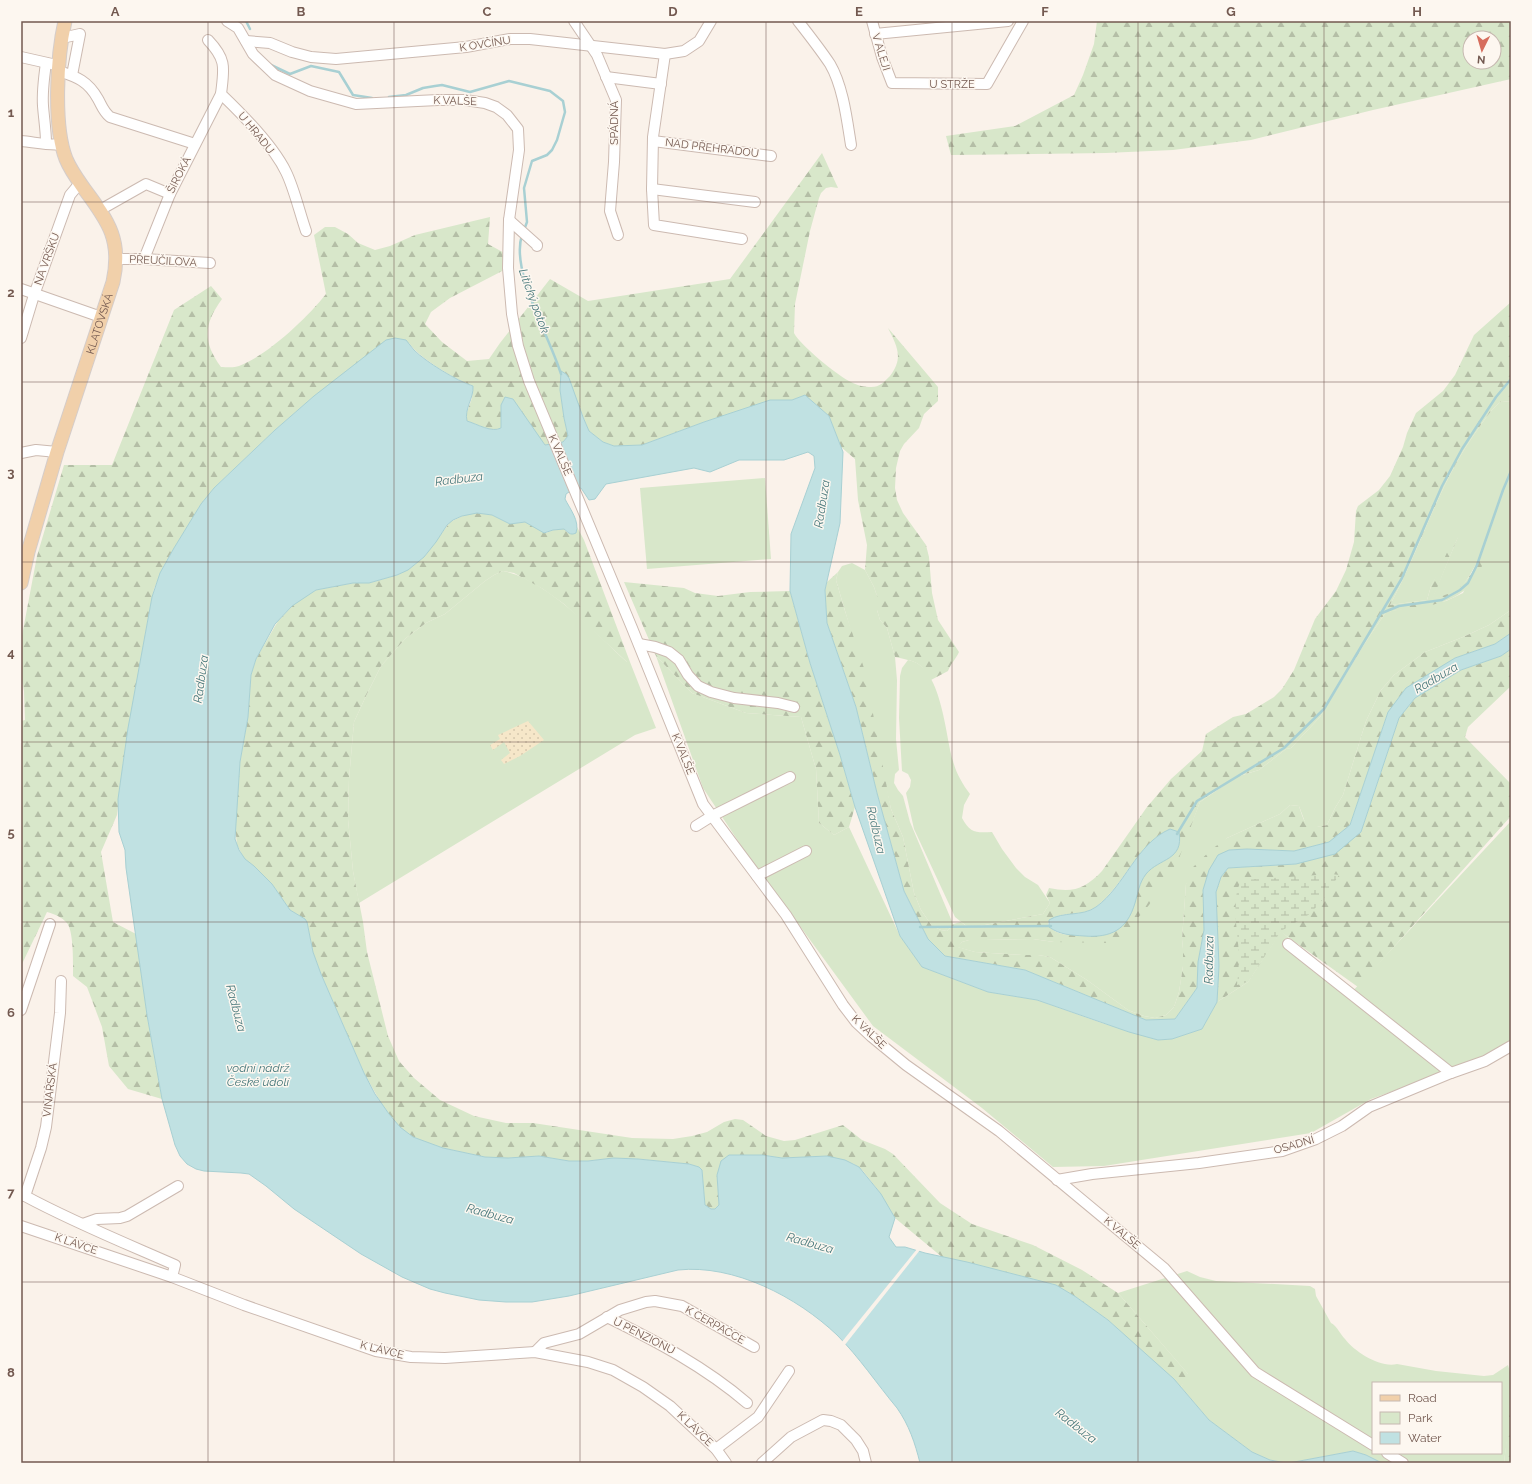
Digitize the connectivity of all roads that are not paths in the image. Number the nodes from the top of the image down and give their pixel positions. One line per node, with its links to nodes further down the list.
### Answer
1 (65, 21): 10 (main road, KLATOVSKÁ)
2 (226, 21): 12 (street, K VALŠE)
3 (574, 21): 13 (street, SPÁDNÁ)
4 (711, 21): 14 (street, K OVČÍNU)
5 (798, 21): 28 (street)
6 (872, 21): 9 (street, V ALEJI)
7 (1008, 21): 9 (street)
8 (1023, 21): 20 (street, U STRŽE)
9 (875, 34): 20 (street, V ALEJI)
10 (62, 38): 17 (main road, KLATOVSKÁ); 18 (street)
11 (208, 40): 22 (street)
12 (246, 41): 13 (street, K OVČÍNU); 35 (street, K VALŠE)
13 (592, 46): 14 (street, K OVČÍNU); 19 (street, SPÁDNÁ)
14 (665, 54): 21 (street, NAD PŘEHRADOU)
15 (21, 57): 16 (street)
16 (46, 63): 17 (street); 25 (street)
17 (59, 68): 18 (street); 26 (main road, KLATOVSKÁ)
18 (72, 75): 27 (street)
19 (606, 77): 21 (street); 37 (street, SPÁDNÁ)
20 (892, 83)
21 (661, 84): 24 (street, NAD PŘEHRADOU)
22 (221, 94): 27 (street, ŠIROKÁ); 36 (street, U HRADU)
23 (21, 141): 25 (street)
24 (653, 141): 29 (street, NAD PŘEHRADOU); 31 (street, NAD PŘEHRADOU)
25 (46, 143): 26 (street)
26 (62, 144): 30 (main road, KLATOVSKÁ)
27 (195, 144): 32 (street, ŠIROKÁ)
28 (850, 145)
29 (771, 156)
30 (80, 183): 34 (main road, KLATOVSKÁ); 44 (street, NA VRŠKU)
31 (652, 189): 33 (street); 38 (street, NAD PŘEHRADOU)
32 (170, 194): 34 (street); 41 (street, ŠIROKÁ)
33 (755, 202)
34 (100, 210): 40 (main road, KLATOVSKÁ)
35 (510, 220): 39 (street); 50 (street, K VALŠE)
36 (306, 231)
37 (618, 235)
38 (742, 240)
39 (537, 246)
40 (116, 259): 41 (street, PŘEUČILOVA); 45 (main road, KLATOVSKÁ)
41 (144, 259): 42 (street, PŘEUČILOVA)
42 (210, 263)
43 (21, 289): 44 (street)
44 (34, 295): 45 (street); 46 (street, NA VRŠKU)
45 (101, 317): 47 (main road, KLATOVSKÁ)
46 (21, 338)
47 (57, 452): 48 (street); 49 (main road, KLATOVSKÁ)
48 (21, 453)
49 (21, 582)
50 (639, 644): 51 (street); 53 (street, K VALŠE)
51 (794, 707)
52 (790, 777): 53 (street)
53 (712, 816): 54 (street); 56 (street, K VALŠE)
54 (696, 826)
55 (806, 851): 56 (street)
56 (757, 876): 63 (street, K VALŠE)
57 (50, 924): 60 (street)
58 (1288, 944): 62 (street)
59 (61, 981): 65 (street, VINAŘSKÁ)
60 (21, 1010)
61 (1511, 1046): 62 (street, OSADNÍ)
62 (1451, 1073): 63 (street, OSADNÍ)
63 (1057, 1180): 74 (street, K VALŠE)
64 (178, 1186): 66 (street)
65 (23, 1196): 66 (street)
66 (83, 1224): 68 (street)
67 (21, 1226): 68 (street, K LÁVCE)
68 (172, 1277): 71 (street, K LÁVCE)
69 (607, 1317): 70 (street, K ČERPAČCE); 71 (street, U PENZIONU); 73 (street, U PENZIONU)
70 (754, 1347)
71 (535, 1352): 75 (street, K LÁVCE)
72 (789, 1371): 75 (street)
73 (748, 1403)
74 (1372, 1444)
75 (716, 1449): 77 (street, K LÁVCE)
76 (1389, 1454): 80 (street)
77 (726, 1463)
78 (762, 1463): 79 (street)
79 (866, 1463)
80 (1403, 1463)

